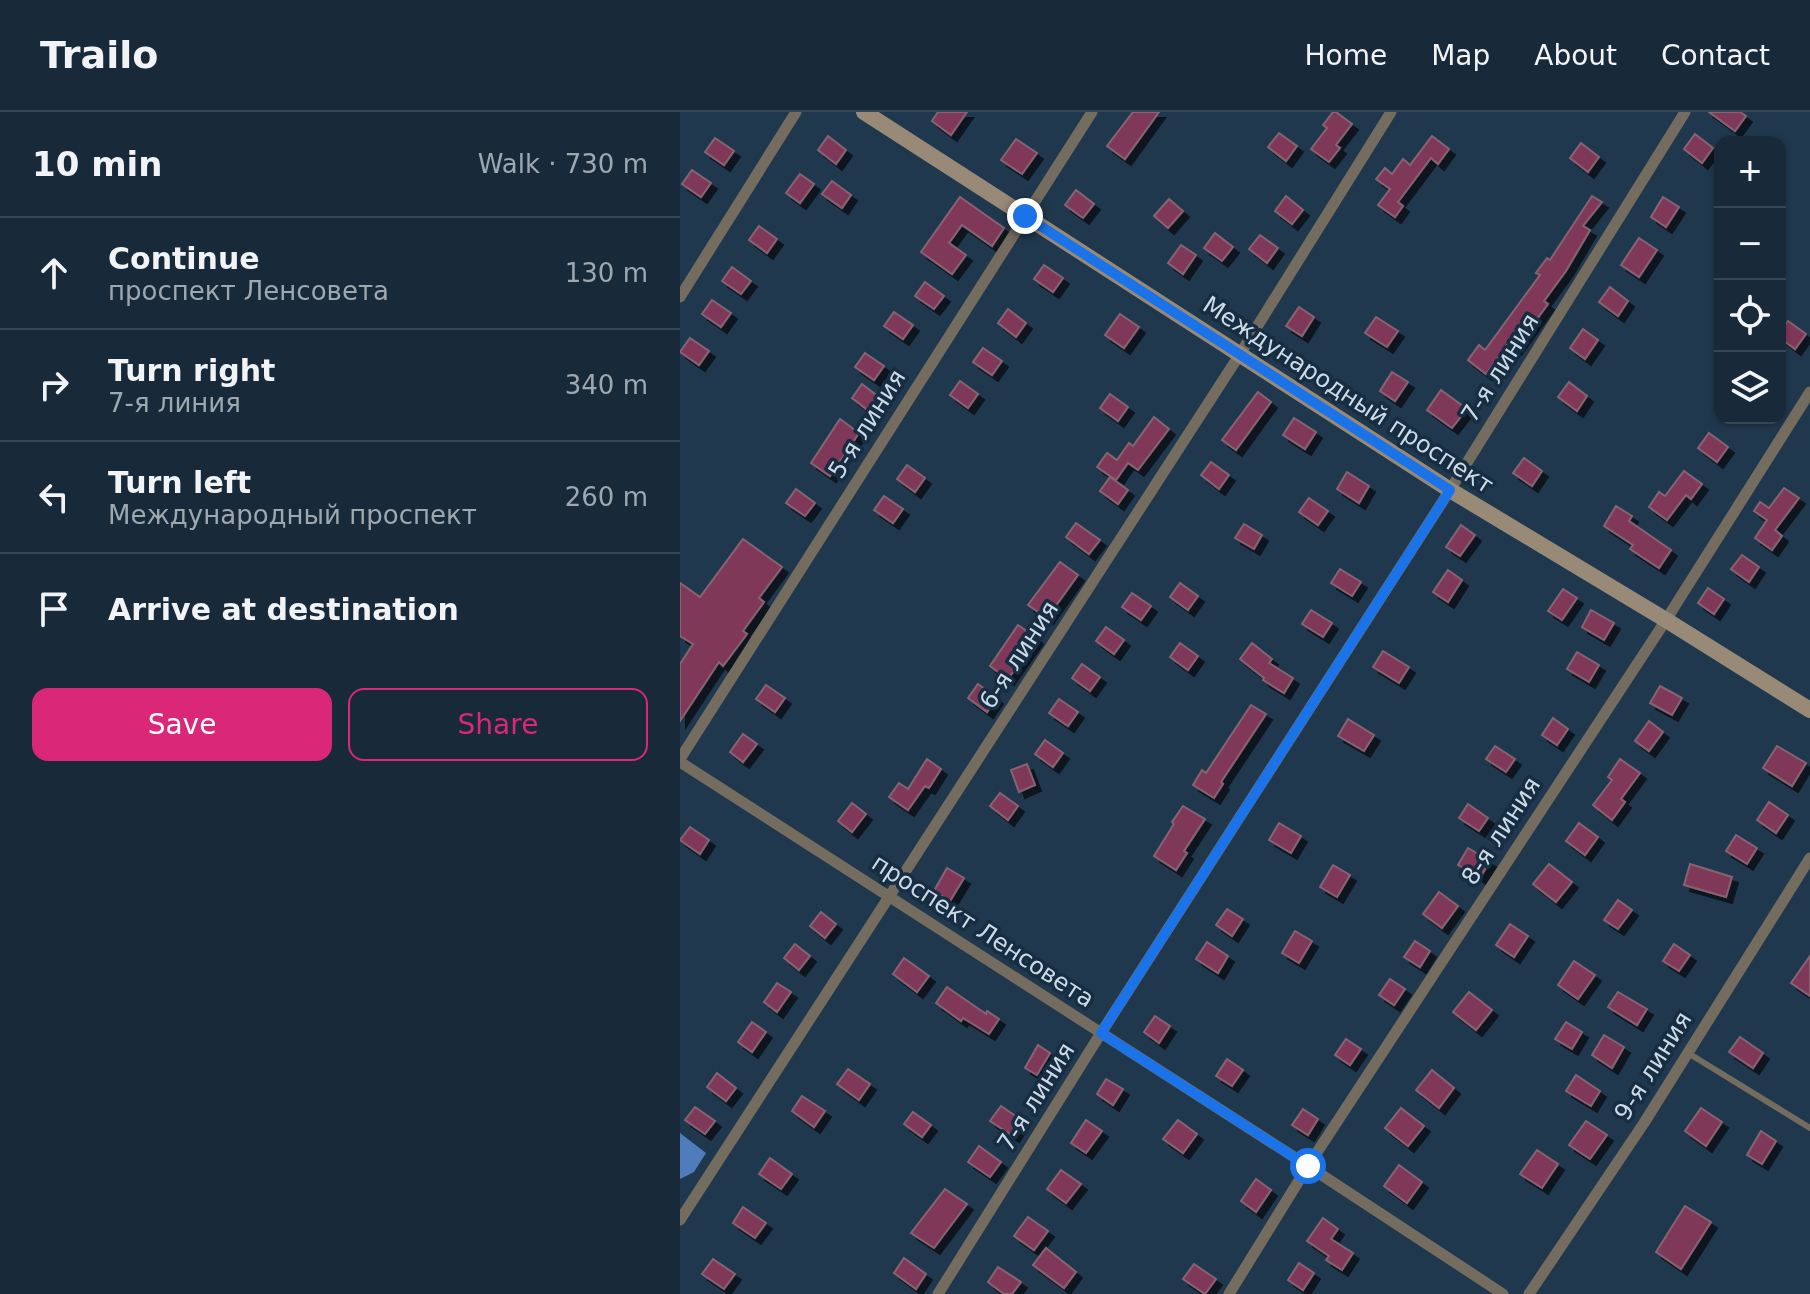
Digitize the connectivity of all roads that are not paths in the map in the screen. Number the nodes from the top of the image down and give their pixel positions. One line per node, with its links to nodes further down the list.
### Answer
1 (796, 112): 7 (street)
2 (864, 112): 6 (street, Международный проспект)
3 (1092, 112): 6 (street, 5-я линия)
4 (1391, 112): 8 (street, 6-я линия)
5 (1685, 112): 10 (street, 7-я линия)
6 (1025, 216): 8 (street, Международный проспект); 13 (street, 5-я линия)
7 (680, 297)
8 (1240, 354): 10 (street, Международный проспект); 15 (street, 6-я линия)
9 (1810, 392): 11 (street, 8-я линия)
10 (1450, 490): 11 (street, Международный проспект); 16 (street, 7-я линия)
11 (1666, 620): 12 (street, Международный проспект); 19 (street, 8-я линия)
12 (1810, 710)
13 (680, 761): 15 (street, проспект Ленсовета)
14 (1810, 858): 17 (street, 9-я линия)
15 (889, 897): 16 (street, проспект Ленсовета); 20 (street, 6-я линия)
16 (1101, 1033): 19 (street, проспект Ленсовета); 21 (street, 7-я линия)
17 (1688, 1053): 18 (lane); 24 (street, 9-я линия)
18 (1810, 1128)
19 (1308, 1166): 22 (street, 8-я линия); 23 (street, проспект Ленсовета)
20 (680, 1220)
21 (938, 1294)
22 (1229, 1294)
23 (1503, 1294)
24 (1529, 1294)

